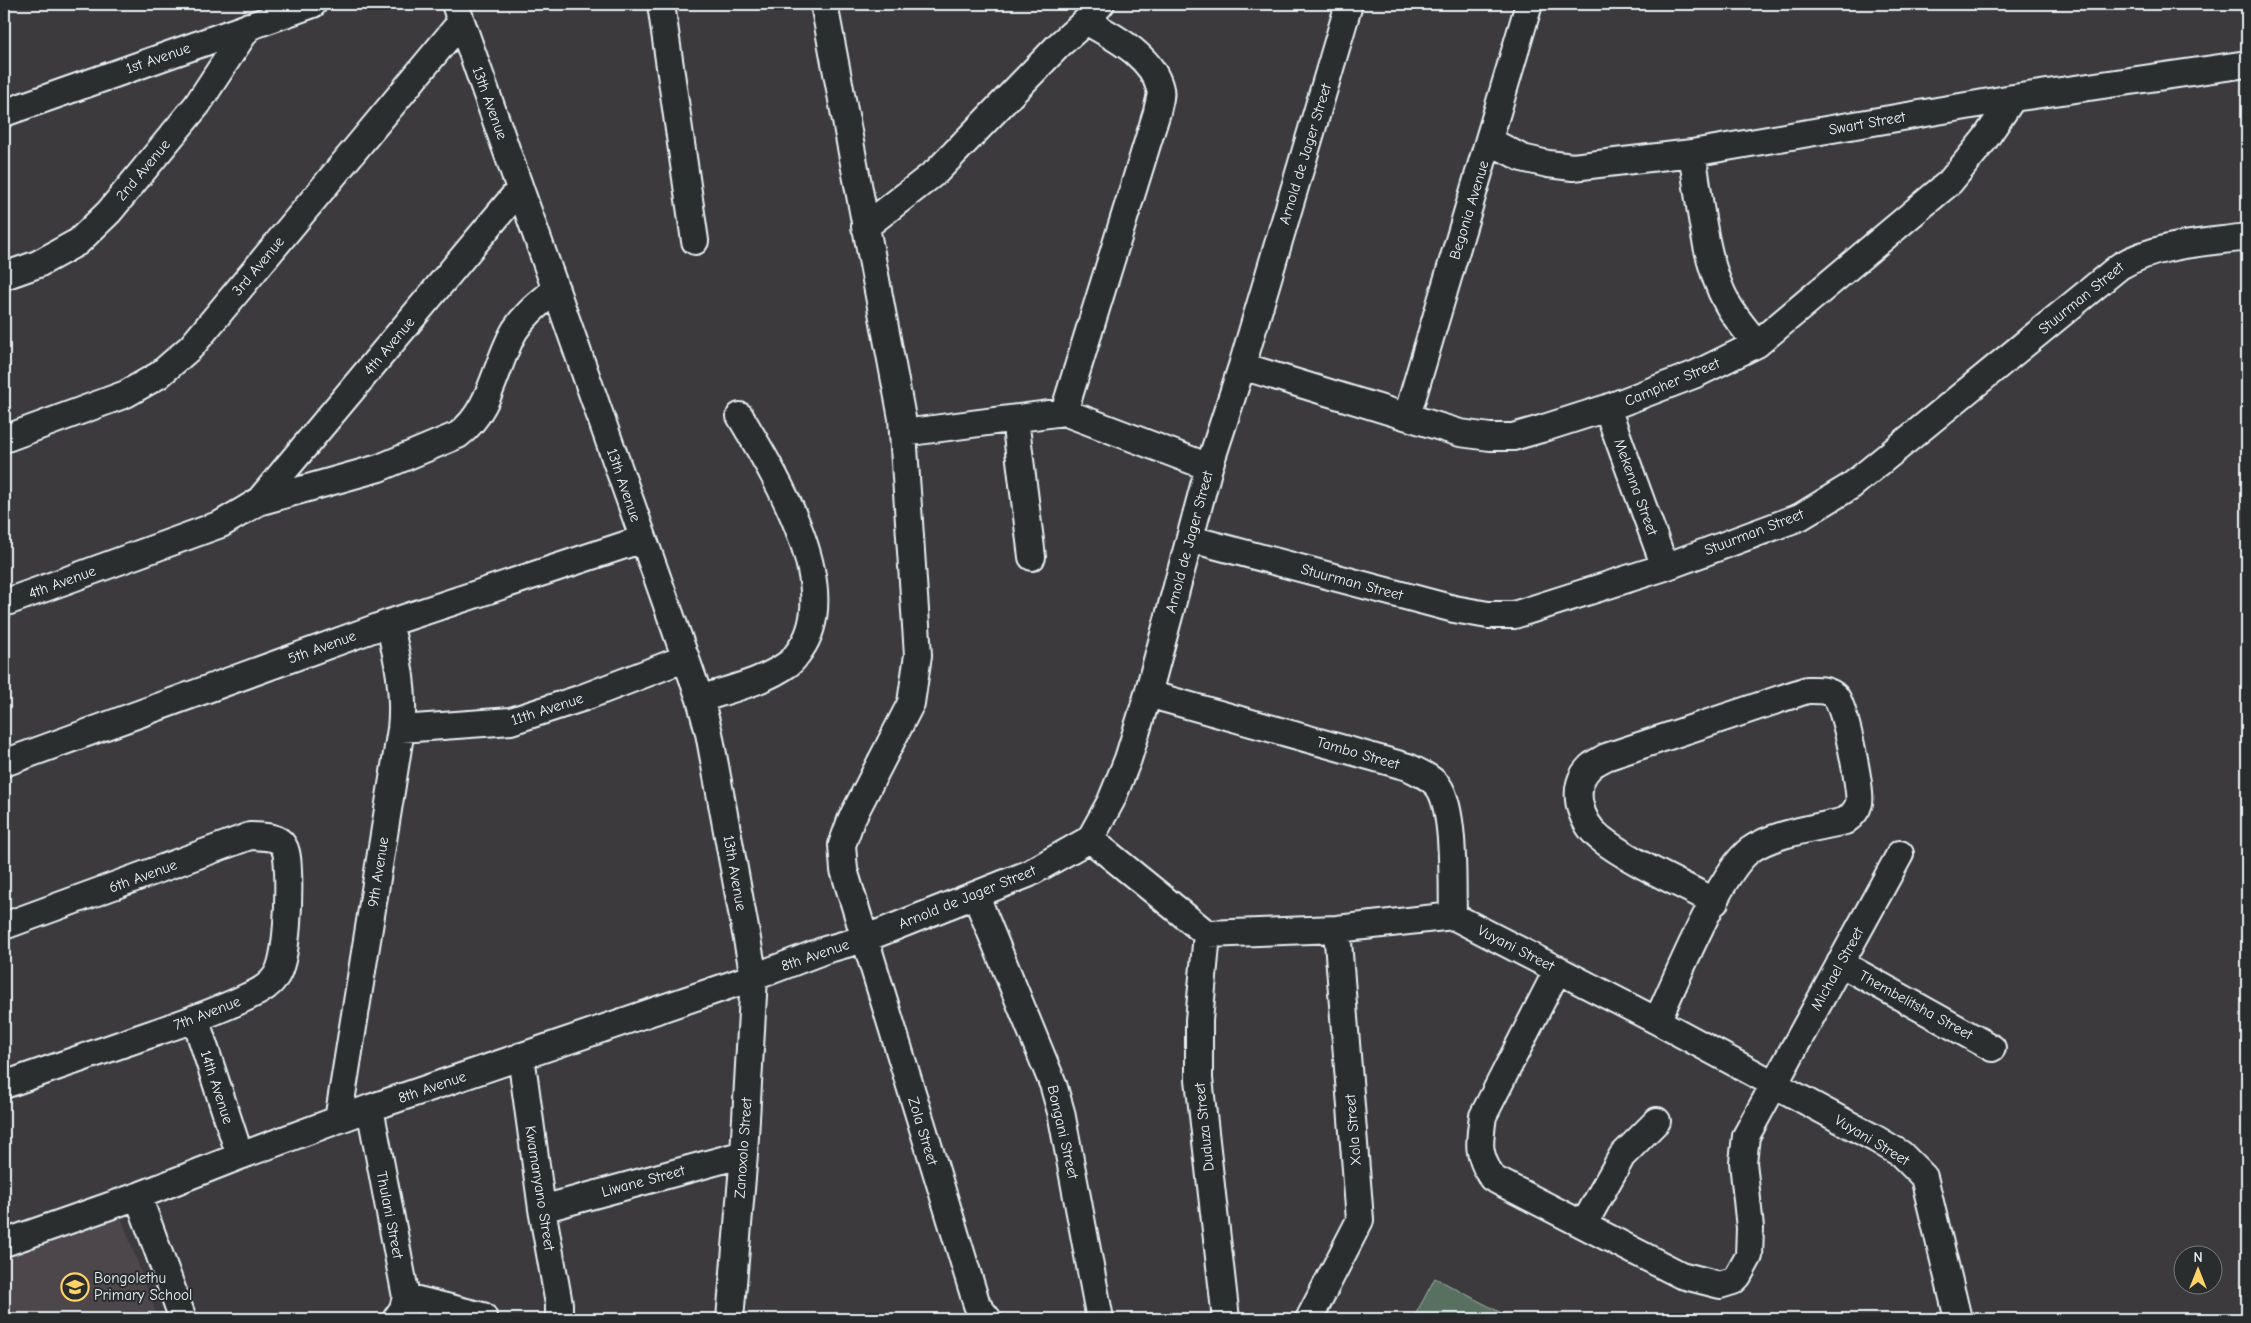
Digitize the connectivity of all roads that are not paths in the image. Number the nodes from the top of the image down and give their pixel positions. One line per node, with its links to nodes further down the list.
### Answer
1 (312, 4): 6 (street, 1st Avenue)
2 (661, 4): 18 (street)
3 (824, 4): 16 (street, Zola Street)
4 (1349, 4): 22 (street, Arnold de Jager Street)
5 (1529, 4): 13 (street, Begonia Avenue)
6 (284, 8): 9 (street, 1st Avenue)
7 (1094, 12): 16 (street); 24 (street)
8 (458, 13): 15 (street, 13th Avenue); 29 (street, 3rd Avenue)
9 (249, 26): 12 (street, 1st Avenue); 19 (street, 2nd Avenue)
10 (2247, 64): 11 (street, Swart Street)
11 (2013, 98): 14 (street, Swart Street); 21 (street, Campher Street)
12 (4, 112)
13 (1490, 141): 14 (street, Swart Street); 26 (street, Begonia Avenue)
14 (1692, 153): 21 (street)
15 (520, 189): 20 (street, 13th Avenue); 31 (street, 4th Avenue)
16 (865, 228): 28 (street, Zola Street)
17 (2247, 237): 35 (street, Stuurman Street)
18 (695, 241)
19 (4, 276)
20 (556, 289): 31 (street, 4th Avenue); 32 (street, 13th Avenue)
21 (1757, 344): 23 (street, Campher Street)
22 (1242, 366): 26 (street, Campher Street); 30 (street, Arnold de Jager Street)
23 (1607, 408): 26 (street, Campher Street); 35 (street, Mekenna Street)
24 (1064, 412): 27 (street); 30 (street)
25 (740, 416): 40 (street)
26 (1407, 416)
27 (1015, 419): 28 (street); 34 (street)
28 (903, 433): 52 (street, Zola Street)
29 (4, 439)
30 (1209, 466): 33 (street, Arnold de Jager Street)
31 (258, 502): 36 (street, 4th Avenue)
32 (643, 539): 37 (street, 5th Avenue); 38 (street, 13th Avenue)
33 (1191, 539): 35 (street, Stuurman Street); 39 (street, Arnold de Jager Street)
34 (1032, 557)
35 (1664, 566)
36 (4, 603)
37 (389, 623): 41 (street, 9th Avenue); 42 (street, 5th Avenue)
38 (686, 658): 40 (street, 13th Avenue); 41 (street, 11th Avenue)
39 (1148, 694): 43 (street, Arnold de Jager Street); 48 (street, Tambo Street)
40 (700, 699): 55 (street, 13th Avenue)
41 (401, 729): 63 (street, 9th Avenue)
42 (4, 763)
43 (1090, 838): 46 (street, Arnold de Jager Street); 51 (street)
44 (282, 843): 49 (street, 6th Avenue); 56 (street, 7th Avenue)
45 (1900, 854): 53 (street, Michael Street)
46 (976, 896): 52 (street, Arnold de Jager Street); 77 (street, Bongani Street)
47 (1714, 902): 47 (street); 57 (street)
48 (1453, 916): 50 (street); 54 (street, Vuyani Street)
49 (4, 926)
50 (1337, 929): 51 (street); 79 (street, Xola Street)
51 (1207, 934): 78 (street, Duduza Street)
52 (864, 938): 55 (street, 8th Avenue); 76 (street, Zola Street)
53 (1840, 963): 58 (street, Thembelitsha Street); 61 (street, Michael Street)
54 (1558, 969): 57 (street, Vuyani Street); 69 (street, Michael Street)
55 (754, 977): 59 (street, 8th Avenue); 65 (street, Zanoxolo Street)
56 (194, 1018): 60 (street, 7th Avenue); 66 (street, 14th Avenue)
57 (1657, 1021): 61 (street, Vuyani Street)
58 (1992, 1048)
59 (521, 1056): 62 (street, 8th Avenue); 68 (street, Kwamanyano Street)
60 (4, 1085)
61 (1774, 1085): 69 (street, Michael Street); 80 (street, Vuyani Street)
62 (370, 1108): 63 (street, 8th Avenue); 71 (street, Thulani Street)
63 (338, 1120): 66 (street, 8th Avenue)
64 (1657, 1121): 69 (street)
65 (744, 1154): 68 (street, Liwane Street); 75 (street, Zanoxolo Street)
66 (240, 1156): 67 (street, 8th Avenue)
67 (138, 1196): 70 (street, 8th Avenue); 73 (street)
68 (542, 1208): 74 (street, Kwamanyano Street)
69 (1584, 1224)
70 (4, 1243)
71 (401, 1308): 72 (street)
72 (482, 1316)
73 (183, 1319)
74 (559, 1319)
75 (730, 1319)
76 (988, 1319)
77 (1100, 1319)
78 (1226, 1319)
79 (1309, 1319)
80 (1958, 1319)

